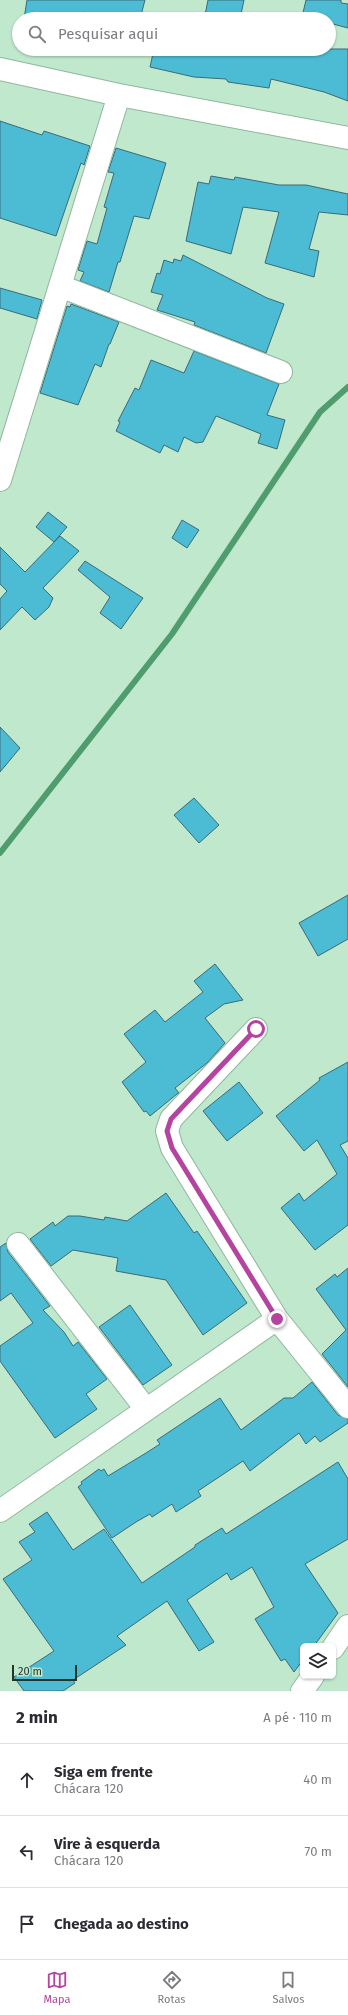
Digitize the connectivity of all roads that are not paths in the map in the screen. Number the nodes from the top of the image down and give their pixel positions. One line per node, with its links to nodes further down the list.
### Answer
1 (0, 69): 2 (street)
2 (119, 95): 3 (street); 4 (street)
3 (348, 138)
4 (60, 286): 5 (street); 6 (street)
5 (280, 372)
6 (0, 480)
7 (256, 1029): 9 (street)
8 (18, 1244): 11 (street)
9 (277, 1319): 10 (street); 11 (street)
10 (348, 1407)
11 (146, 1409): 12 (street)
12 (0, 1511)
13 (348, 1626): 14 (street)
14 (336, 1644)
15 (311, 1679): 16 (street)
16 (302, 1691)

